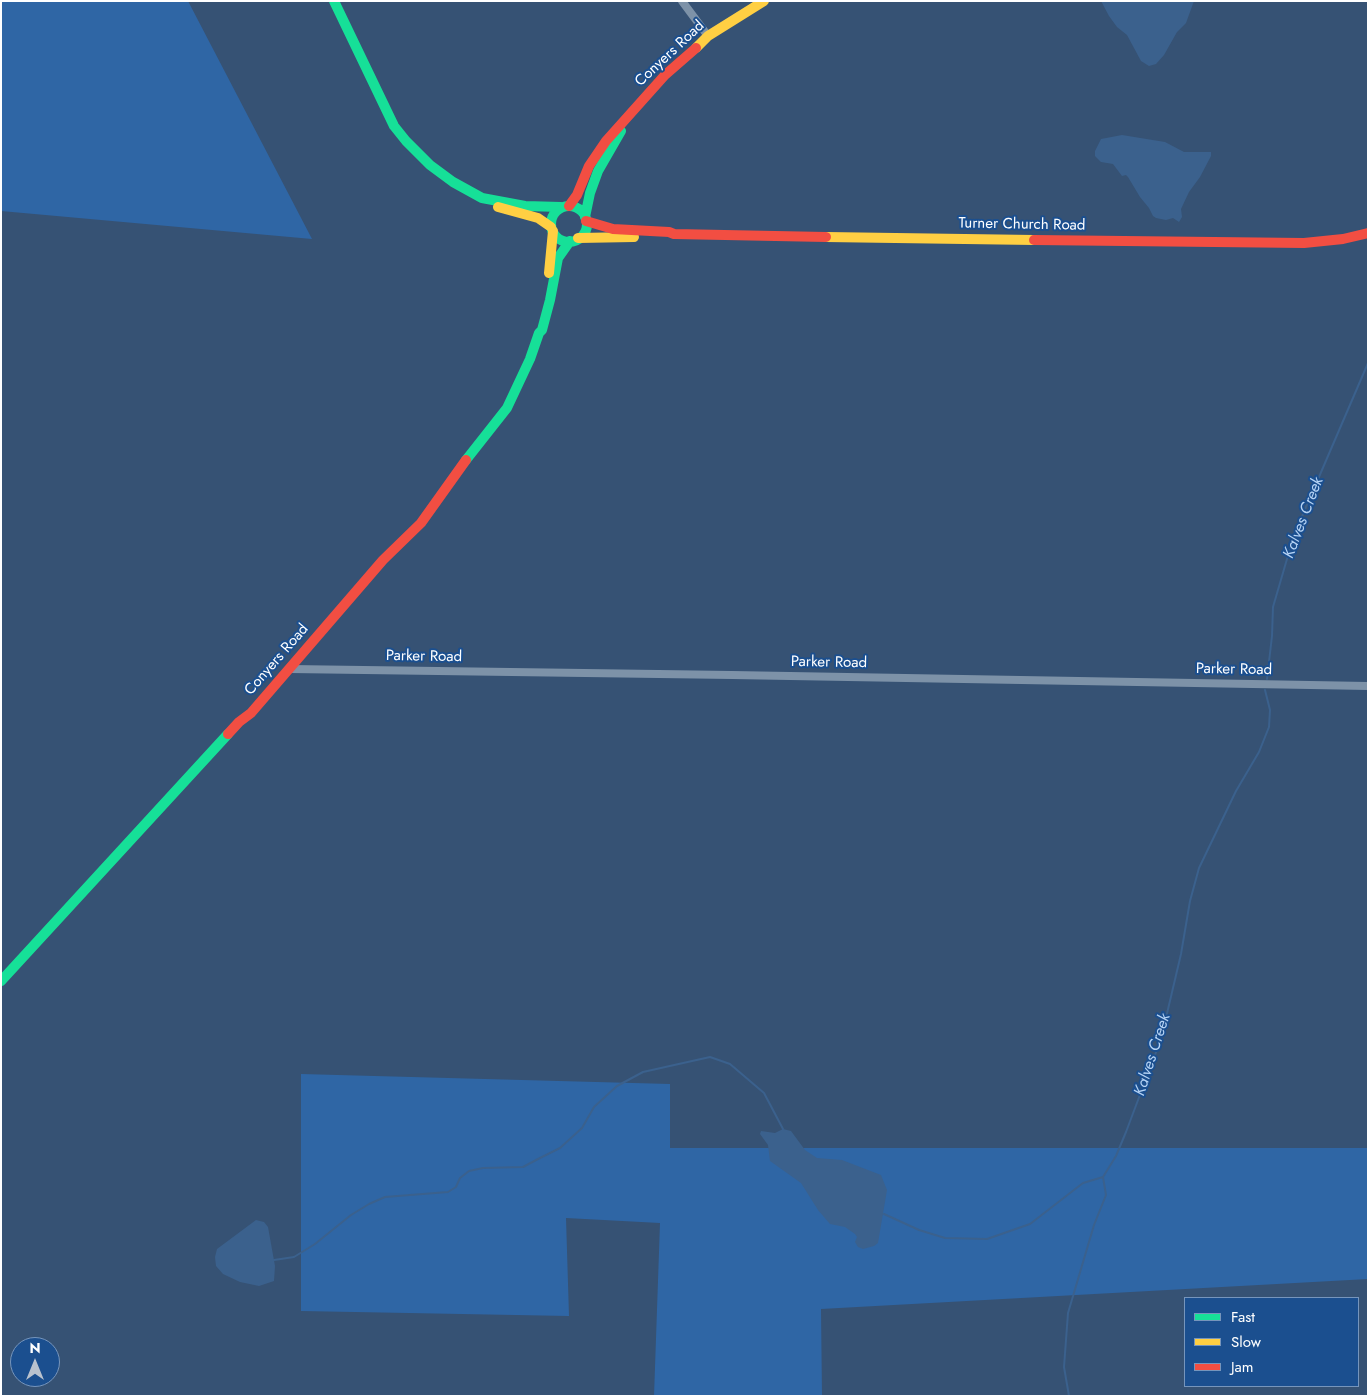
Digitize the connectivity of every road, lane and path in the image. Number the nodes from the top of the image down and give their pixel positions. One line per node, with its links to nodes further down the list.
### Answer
1 (334, 1): 6 (main road)
2 (682, 1): 4 (street)
3 (764, 1): 4 (main road, Conyers Road)
4 (708, 36): 5 (main road, Conyers Road)
5 (628, 118): 7 (main road, Conyers Road); 8 (main road, Conyers Road)
6 (482, 198): 7 (main road); 9 (main road)
7 (565, 206): 8 (main road); 9 (main road)
8 (585, 219): 11 (main road, Turner Church Road); 12 (main road)
9 (552, 229): 12 (main road); 13 (main road, Conyers Road)
10 (1368, 233): 11 (main road, Turner Church Road)
11 (674, 234): 12 (main road, Turner Church Road)
12 (574, 240): 13 (main road, Conyers Road)
13 (539, 333): 14 (main road, Conyers Road)
14 (290, 669): 15 (street, Parker Road); 16 (main road, Conyers Road)
15 (1368, 686)
16 (1, 981)

